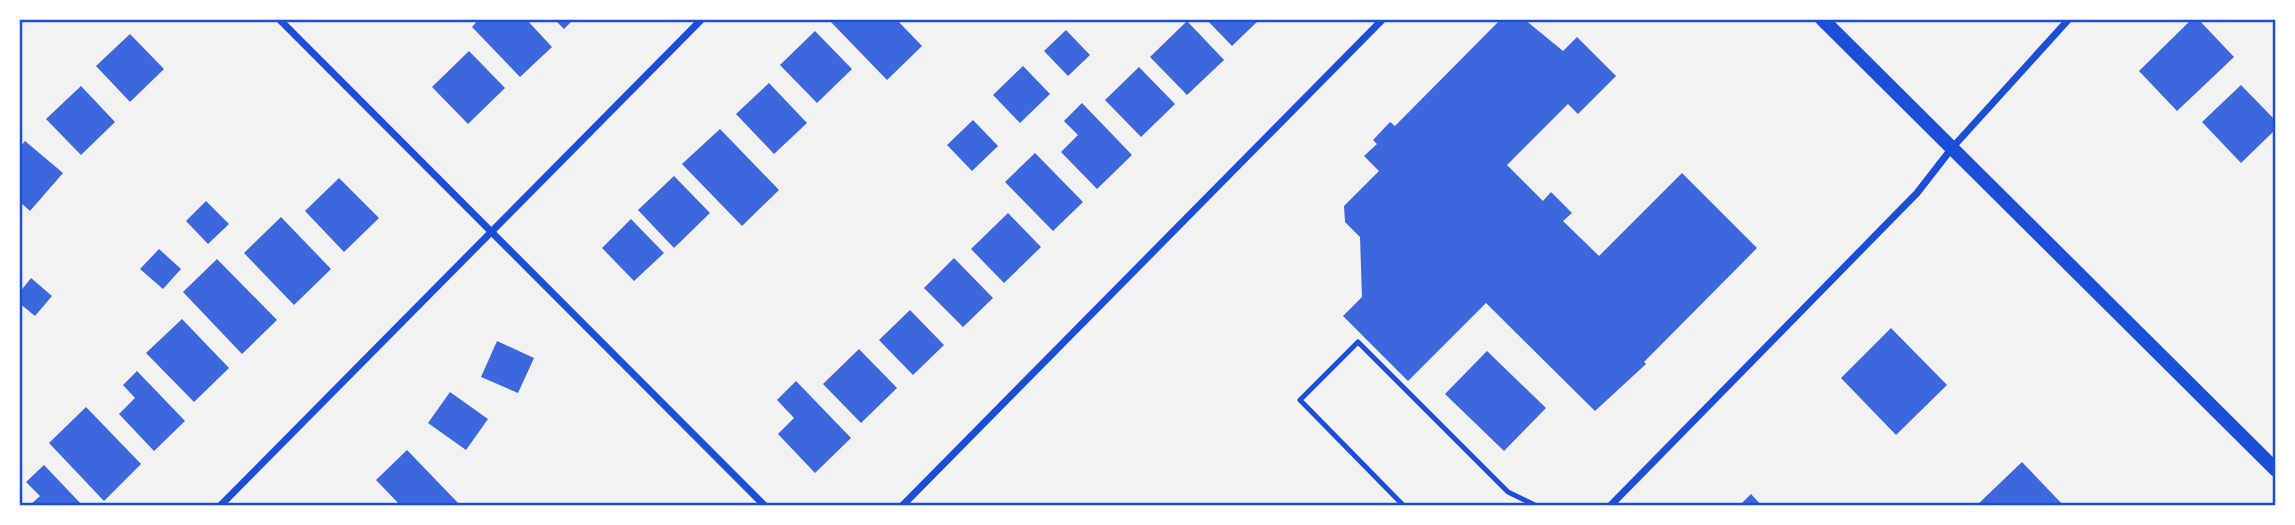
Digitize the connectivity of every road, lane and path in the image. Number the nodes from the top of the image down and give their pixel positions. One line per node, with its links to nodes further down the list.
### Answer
1 (279, 19): 7 (street)
2 (702, 19): 7 (street)
3 (1383, 19): 11 (street)
4 (1822, 19): 6 (main road)
5 (2070, 19): 6 (street)
6 (1952, 148): 8 (main road); 14 (street)
7 (490, 231): 9 (street); 10 (street)
8 (2276, 470)
9 (220, 506)
10 (765, 506)
11 (902, 506)
12 (1404, 506): 13 (lane)
13 (1537, 506)
14 (1610, 506)

